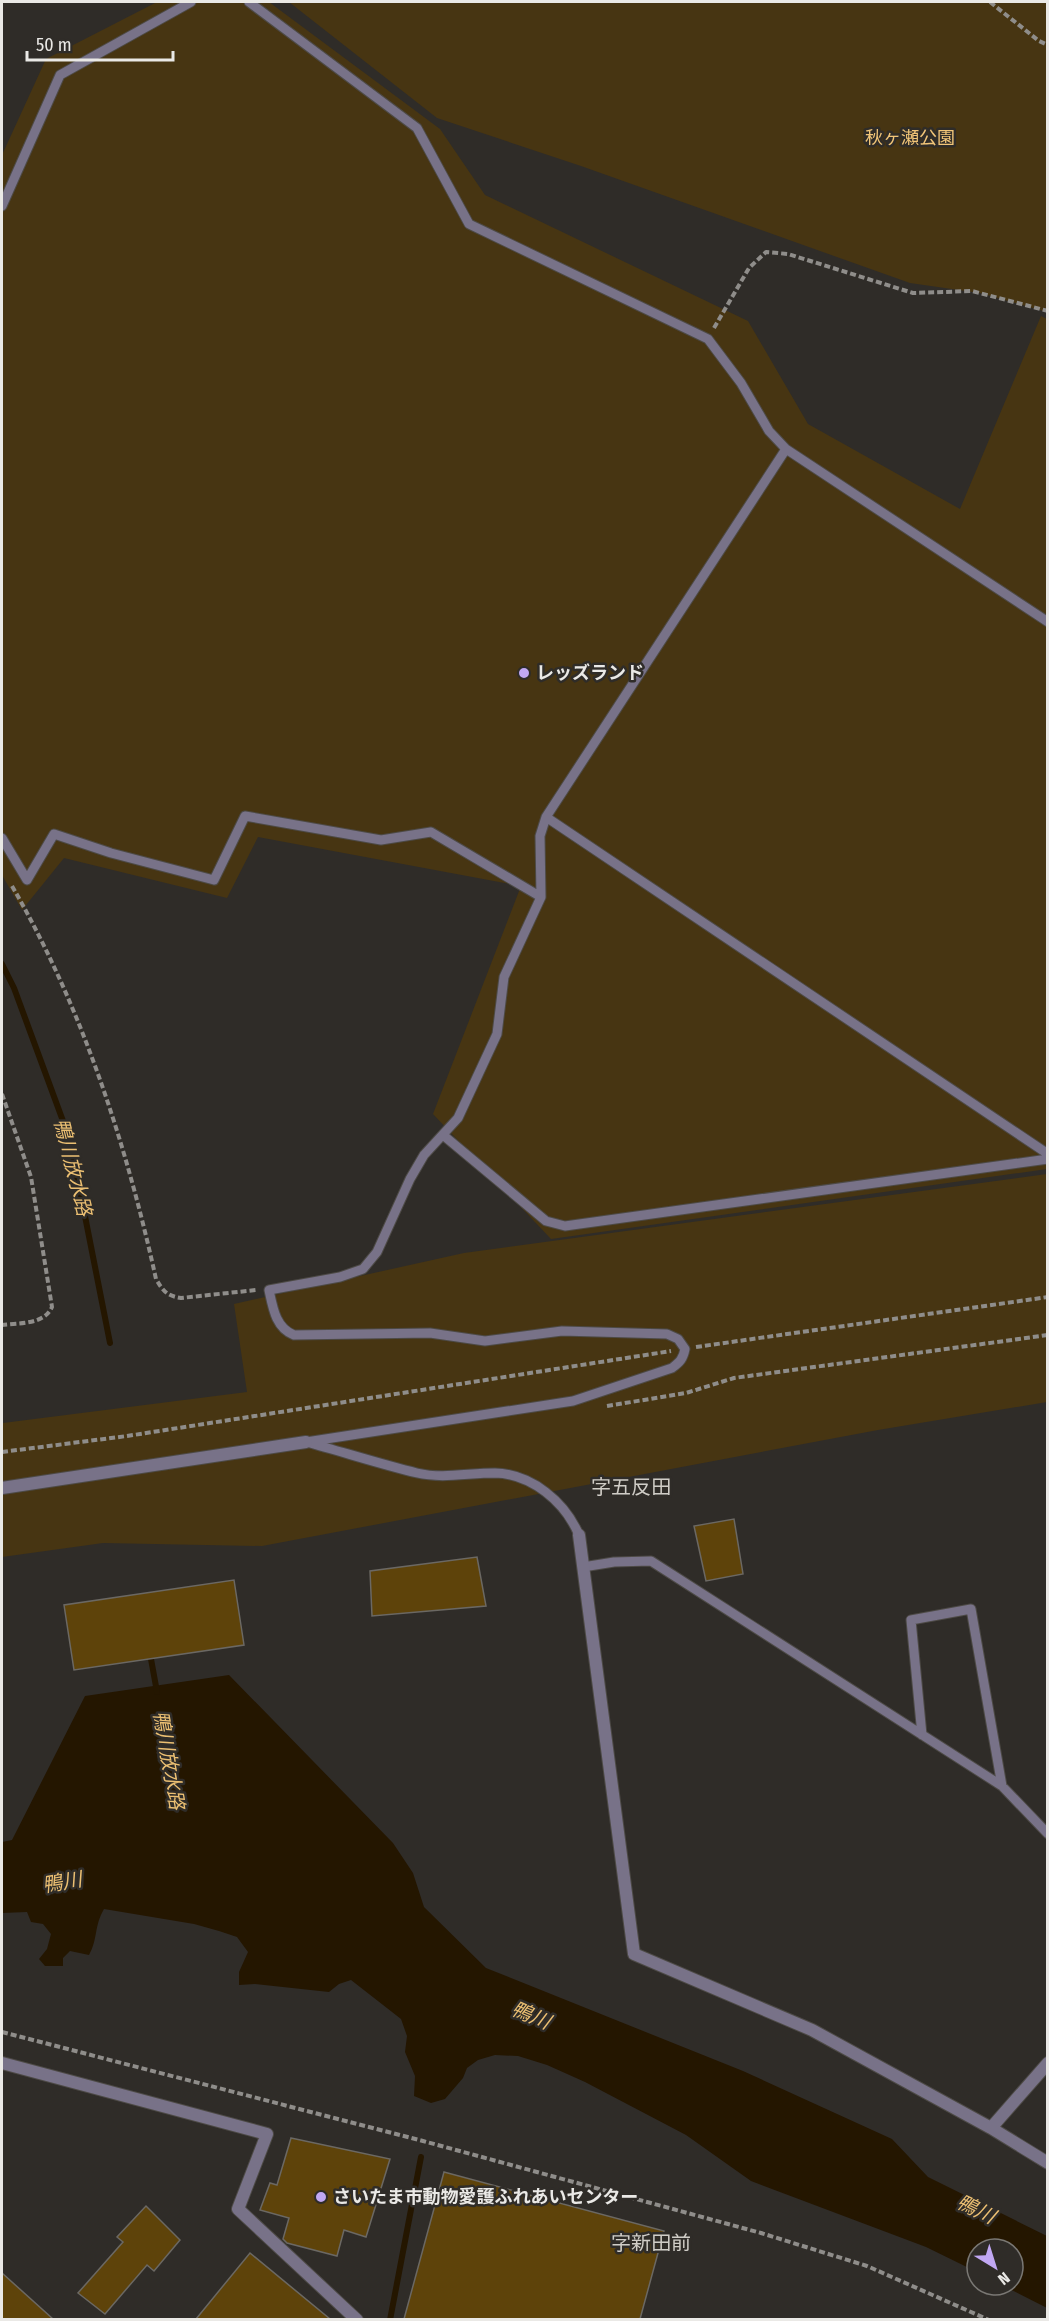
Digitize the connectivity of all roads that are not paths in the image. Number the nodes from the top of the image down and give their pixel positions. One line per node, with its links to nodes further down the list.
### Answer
1 (191, 2): 3 (lane)
2 (249, 2): 4 (lane)
3 (2, 206)
4 (786, 449): 5 (lane); 6 (lane)
5 (1047, 622)
6 (546, 817): 8 (lane); 10 (lane)
7 (2, 838): 8 (lane)
8 (541, 897): 9 (lane)
9 (443, 1135): 11 (lane); 12 (lane)
10 (1047, 1154)
11 (1047, 1159)
12 (306, 1442): 13 (street); 14 (lane)
13 (2, 1488)
14 (579, 1535): 15 (street)
15 (583, 1567): 16 (lane); 21 (street)
16 (922, 1735): 17 (lane); 17 (lane)
17 (1002, 1786): 18 (lane)
18 (1047, 1834)
19 (2, 2063): 23 (street)
20 (1047, 2063): 21 (street)
21 (991, 2128): 22 (street)
22 (1047, 2163)
23 (357, 2319)

